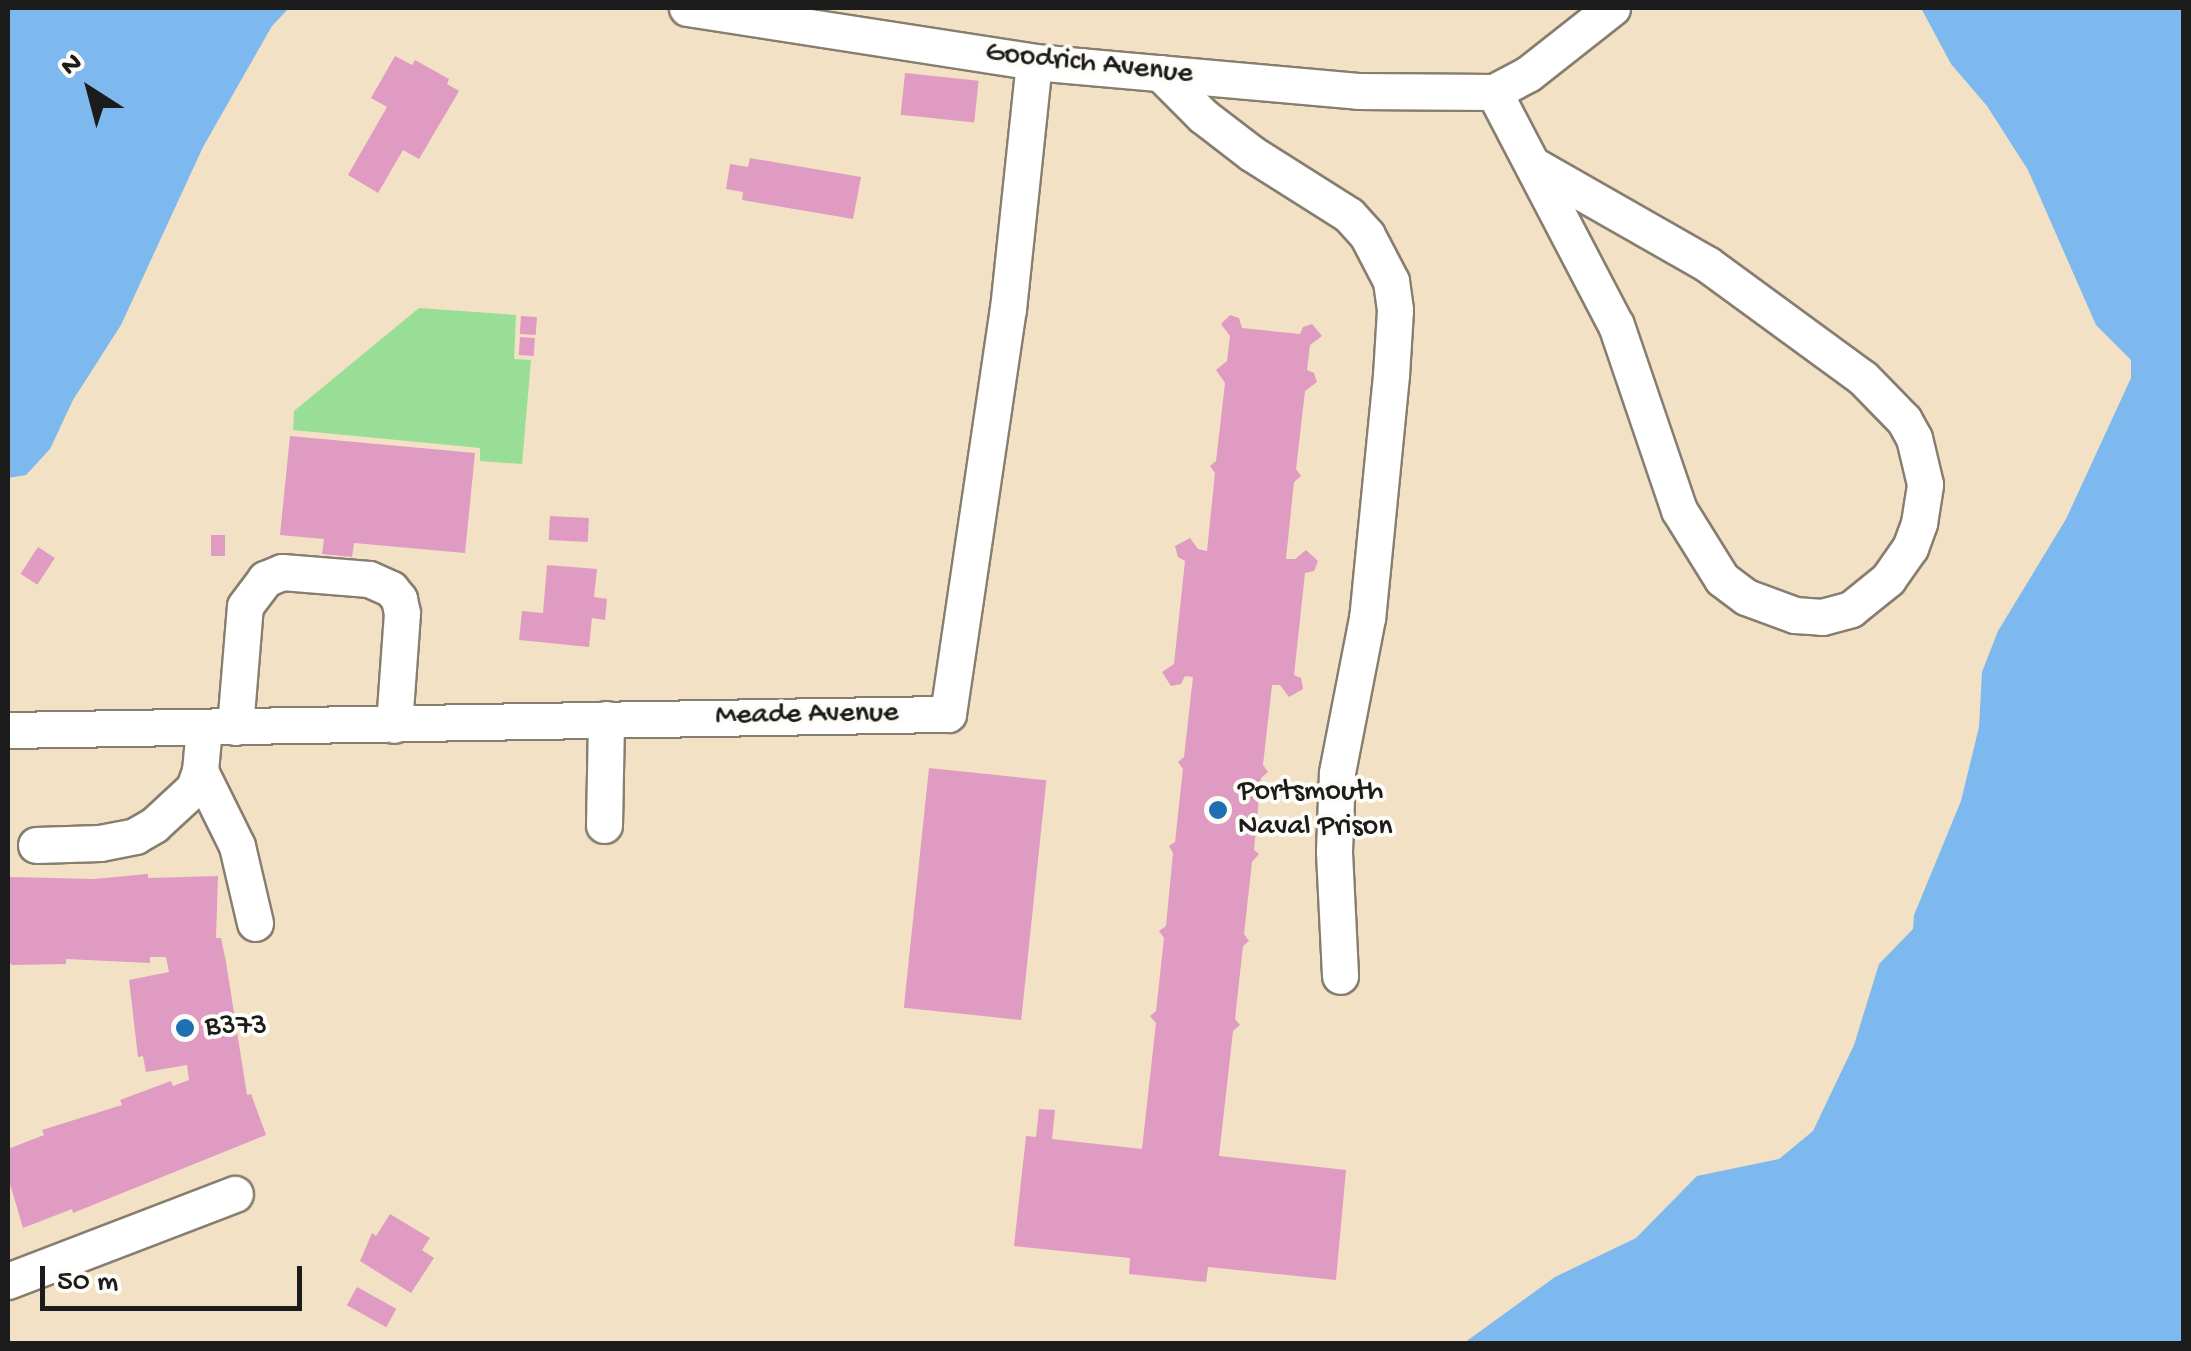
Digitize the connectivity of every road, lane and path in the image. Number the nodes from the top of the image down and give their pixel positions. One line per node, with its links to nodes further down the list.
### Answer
1 (687, 8): 3 (street, Goodrich Avenue)
2 (1612, 8): 5 (street)
3 (1034, 62): 4 (street, Goodrich Avenue); 7 (street, Meade Avenue)
4 (1160, 73): 5 (street, Goodrich Avenue); 15 (street)
5 (1494, 92): 6 (street)
6 (1535, 166): 6 (street)
7 (606, 720): 8 (street, Meade Avenue); 12 (street)
8 (394, 725): 9 (street, Meade Avenue); 9 (street)
9 (220, 727): 10 (street, Meade Avenue); 11 (street)
10 (8, 730)
11 (200, 771): 13 (street); 14 (street)
12 (604, 824)
13 (36, 845)
14 (255, 924)
15 (1340, 976)
16 (235, 1194): 17 (street)
17 (8, 1281)

